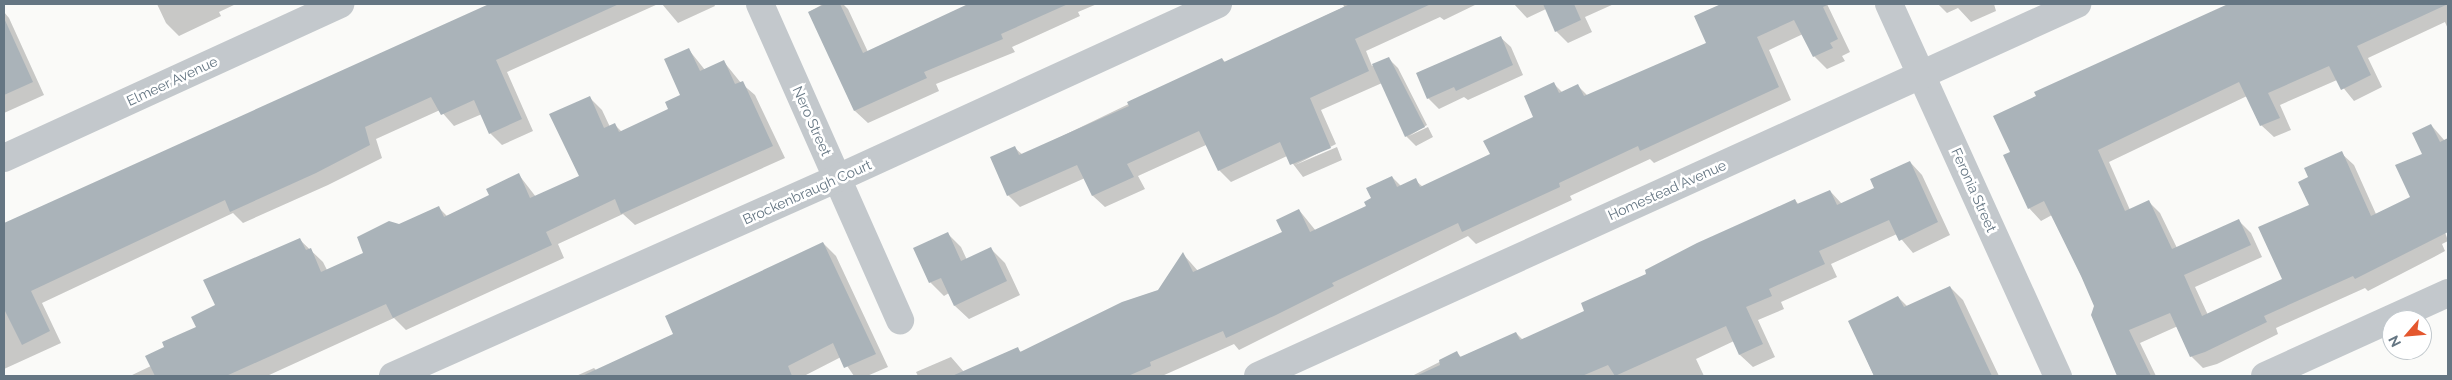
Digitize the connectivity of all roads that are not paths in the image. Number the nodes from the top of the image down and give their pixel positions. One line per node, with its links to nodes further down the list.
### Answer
1 (340, 4): 7 (street, Elmeer Avenue)
2 (760, 4): 8 (street, Nero Street)
3 (1218, 4): 8 (street, Brockenbraugh Court)
4 (1890, 4): 6 (street, Feronia Street)
5 (2076, 4): 6 (street, Homestead Avenue)
6 (1921, 74): 12 (street, Homestead Avenue); 13 (street, Feronia Street)
7 (4, 158)
8 (838, 178): 10 (street, Nero Street); 11 (street, Brockenbraugh Court)
9 (2448, 293): 14 (street)
10 (900, 320)
11 (393, 376)
12 (1258, 376)
13 (2058, 376)
14 (2265, 376)

